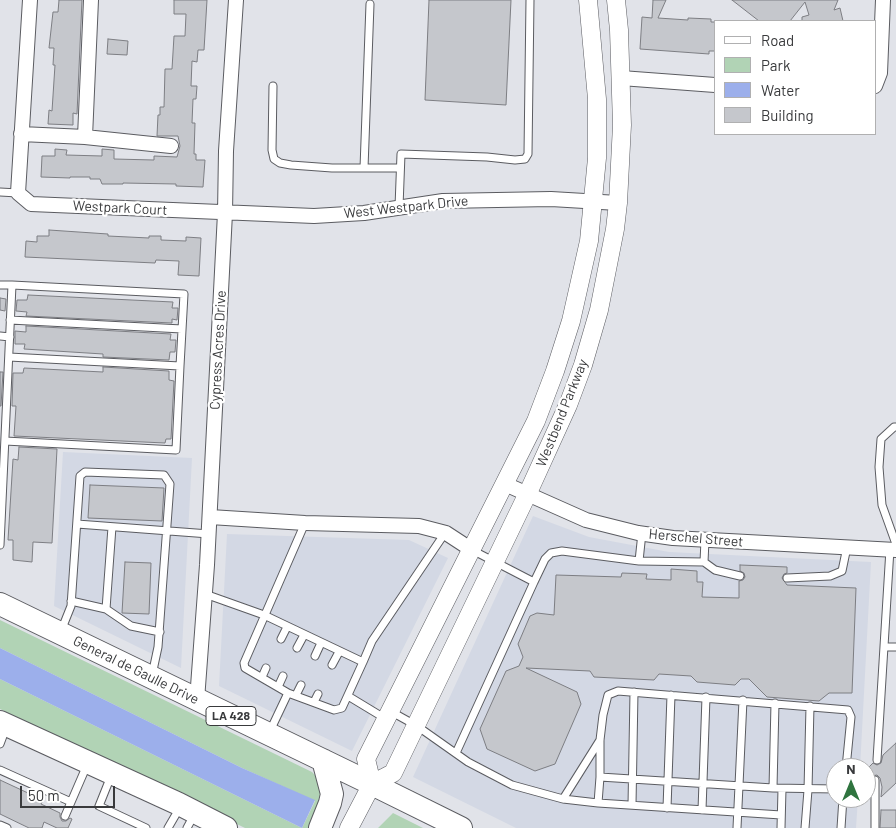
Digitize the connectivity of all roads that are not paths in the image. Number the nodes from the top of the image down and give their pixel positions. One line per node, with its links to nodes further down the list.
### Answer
1 (30, 0): 13 (street)
2 (91, 0): 14 (street)
3 (236, 0): 23 (street, Cypress Acres Drive)
4 (530, 0): 17 (lane)
5 (588, 0): 20 (street, Westbend Parkway)
6 (616, 0): 9 (street, Westbend Parkway)
7 (884, 0): 10 (street)
8 (370, 4): 16 (lane)
9 (621, 78): 11 (street); 21 (street, Westbend Parkway)
10 (876, 83)
11 (714, 85)
12 (273, 86): 16 (lane)
13 (21, 134): 14 (street); 19 (street)
14 (84, 137): 15 (street)
15 (171, 146)
16 (364, 168): 17 (lane)
17 (400, 168): 22 (lane)
18 (0, 192): 19 (lane, Westpark Court)
19 (18, 193): 23 (street, Westpark Court)
20 (593, 201): 21 (street, West Westpark Drive); 22 (street, West Westpark Drive); 34 (street, Westbend Parkway)
21 (618, 203): 35 (street, Westbend Parkway)
22 (399, 207): 23 (street, West Westpark Drive)
23 (225, 213): 36 (street, Cypress Acres Drive)
24 (0, 284): 25 (lane)
25 (12, 285): 26 (lane); 27 (lane)
26 (10, 320): 27 (lane); 29 (lane)
27 (182, 329): 31 (lane)
28 (0, 336): 29 (lane)
29 (10, 337): 30 (lane)
30 (9, 357): 31 (lane); 33 (lane)
31 (180, 366): 33 (lane)
32 (896, 427): 47 (lane)
33 (5, 441): 45 (lane)
34 (505, 484): 35 (street, Herschel Street); 48 (street, Westbend Parkway)
35 (527, 495): 42 (street, Herschel Street); 51 (street, Westbend Parkway)
36 (210, 517): 37 (street); 43 (street, Cypress Acres Drive)
37 (305, 522): 41 (street); 59 (lane)
38 (77, 524): 39 (lane); 40 (lane); 56 (lane)
39 (112, 527): 40 (lane); 58 (lane)
40 (167, 532): 43 (lane); 61 (lane)
41 (446, 532): 48 (street); 71 (lane)
42 (642, 533): 44 (street, Herschel Street); 49 (lane)
43 (209, 534): 55 (street, Cypress Acres Drive)
44 (705, 540): 46 (street, Herschel Street); 50 (lane)
45 (0, 544)
46 (847, 547): 47 (street, Herschel Street); 53 (lane)
47 (894, 548): 66 (lane)
48 (472, 550): 51 (lane); 91 (street, Westbend Parkway)
49 (639, 561): 50 (lane); 54 (lane)
50 (704, 562): 52 (lane)
51 (495, 563): 54 (lane); 92 (street, Westbend Parkway)
52 (740, 576)
53 (787, 578)
54 (534, 582): 96 (lane)
55 (205, 594): 59 (lane); 86 (street, Cypress Acres Drive)
56 (71, 601): 58 (lane); 62 (lane)
57 (0, 604): 62 (main road, General de Gaulle Drive / LA 428)
58 (106, 609): 61 (lane)
59 (264, 616): 60 (lane); 76 (lane)
60 (287, 627): 63 (lane); 64 (lane)
61 (160, 632): 75 (lane)
62 (60, 634): 75 (main road, General de Gaulle Drive / LA 428)
63 (304, 634): 65 (lane); 67 (lane)
64 (281, 639)
65 (321, 643): 69 (lane); 70 (lane)
66 (884, 647): 68 (lane); 99 (lane)
67 (297, 648)
68 (896, 648)
69 (339, 652): 71 (lane); 72 (lane)
70 (315, 656)
71 (363, 662): 84 (lane)
72 (332, 665)
73 (266, 668): 76 (lane)
74 (283, 676): 78 (lane)
75 (152, 678): 86 (main road, General de Gaulle Drive / LA 428)
76 (262, 678): 78 (lane)
77 (301, 685): 83 (lane)
78 (278, 687): 79 (lane)
79 (288, 692): 83 (lane); 94 (lane)
80 (634, 692): 82 (lane); 95 (lane); 104 (lane)
81 (318, 694): 88 (lane)
82 (671, 695): 85 (lane); 105 (lane)
83 (296, 696): 88 (lane)
84 (348, 696): 88 (lane); 91 (lane)
85 (706, 697): 87 (lane); 107 (lane)
86 (197, 700): 94 (main road, General de Gaulle Drive / LA 428)
87 (742, 700): 89 (lane); 108 (lane)
88 (314, 702)
89 (775, 703): 90 (lane); 109 (lane)
90 (810, 706): 97 (lane); 111 (lane)
91 (388, 715): 92 (lane); 106 (street, Westbend Parkway)
92 (417, 726): 96 (lane); 106 (street, Westbend Parkway)
93 (2, 731): 100 (main road)
94 (268, 734): 98 (main road, General de Gaulle Drive / LA 428)
95 (600, 740): 103 (lane); 113 (lane)
96 (456, 754): 113 (lane)
97 (847, 758)
98 (323, 760): 106 (main road, General de Gaulle Drive / LA 428); 130 (main road)
99 (877, 760)
100 (88, 763): 102 (main road); 114 (lane)
101 (0, 770): 114 (lane)
102 (112, 774): 122 (main road); 127 (lane)
103 (600, 777): 104 (lane); 115 (lane)
104 (633, 779): 105 (lane); 116 (lane)
105 (669, 782): 107 (lane); 117 (lane)
106 (372, 784): 131 (street); 132 (main road, General de Gaulle Drive / LA 428)
107 (704, 784): 108 (lane); 120 (lane)
108 (740, 786): 109 (lane); 121 (lane)
109 (773, 788): 110 (lane)
110 (782, 789): 111 (lane); 123 (lane)
111 (808, 790): 112 (lane); 135 (lane)
112 (826, 790)
113 (563, 799): 115 (lane)
114 (71, 802): 124 (lane)
115 (598, 803): 116 (lane)
116 (632, 805): 117 (lane)
117 (667, 808): 120 (lane)
118 (842, 808): 136 (lane)
119 (875, 808): 137 (lane)
120 (702, 810): 121 (lane)
121 (738, 813): 123 (lane); 133 (lane)
122 (188, 815): 128 (lane); 129 (main road)
123 (781, 815): 134 (lane)
124 (65, 816)
125 (0, 825): 126 (lane)
126 (7, 828)
127 (146, 828)
128 (168, 828)
129 (226, 828)
130 (320, 828)
131 (349, 828)
132 (461, 828)
133 (737, 828)
134 (780, 828)
135 (805, 828)
136 (841, 828)
137 (874, 828)

